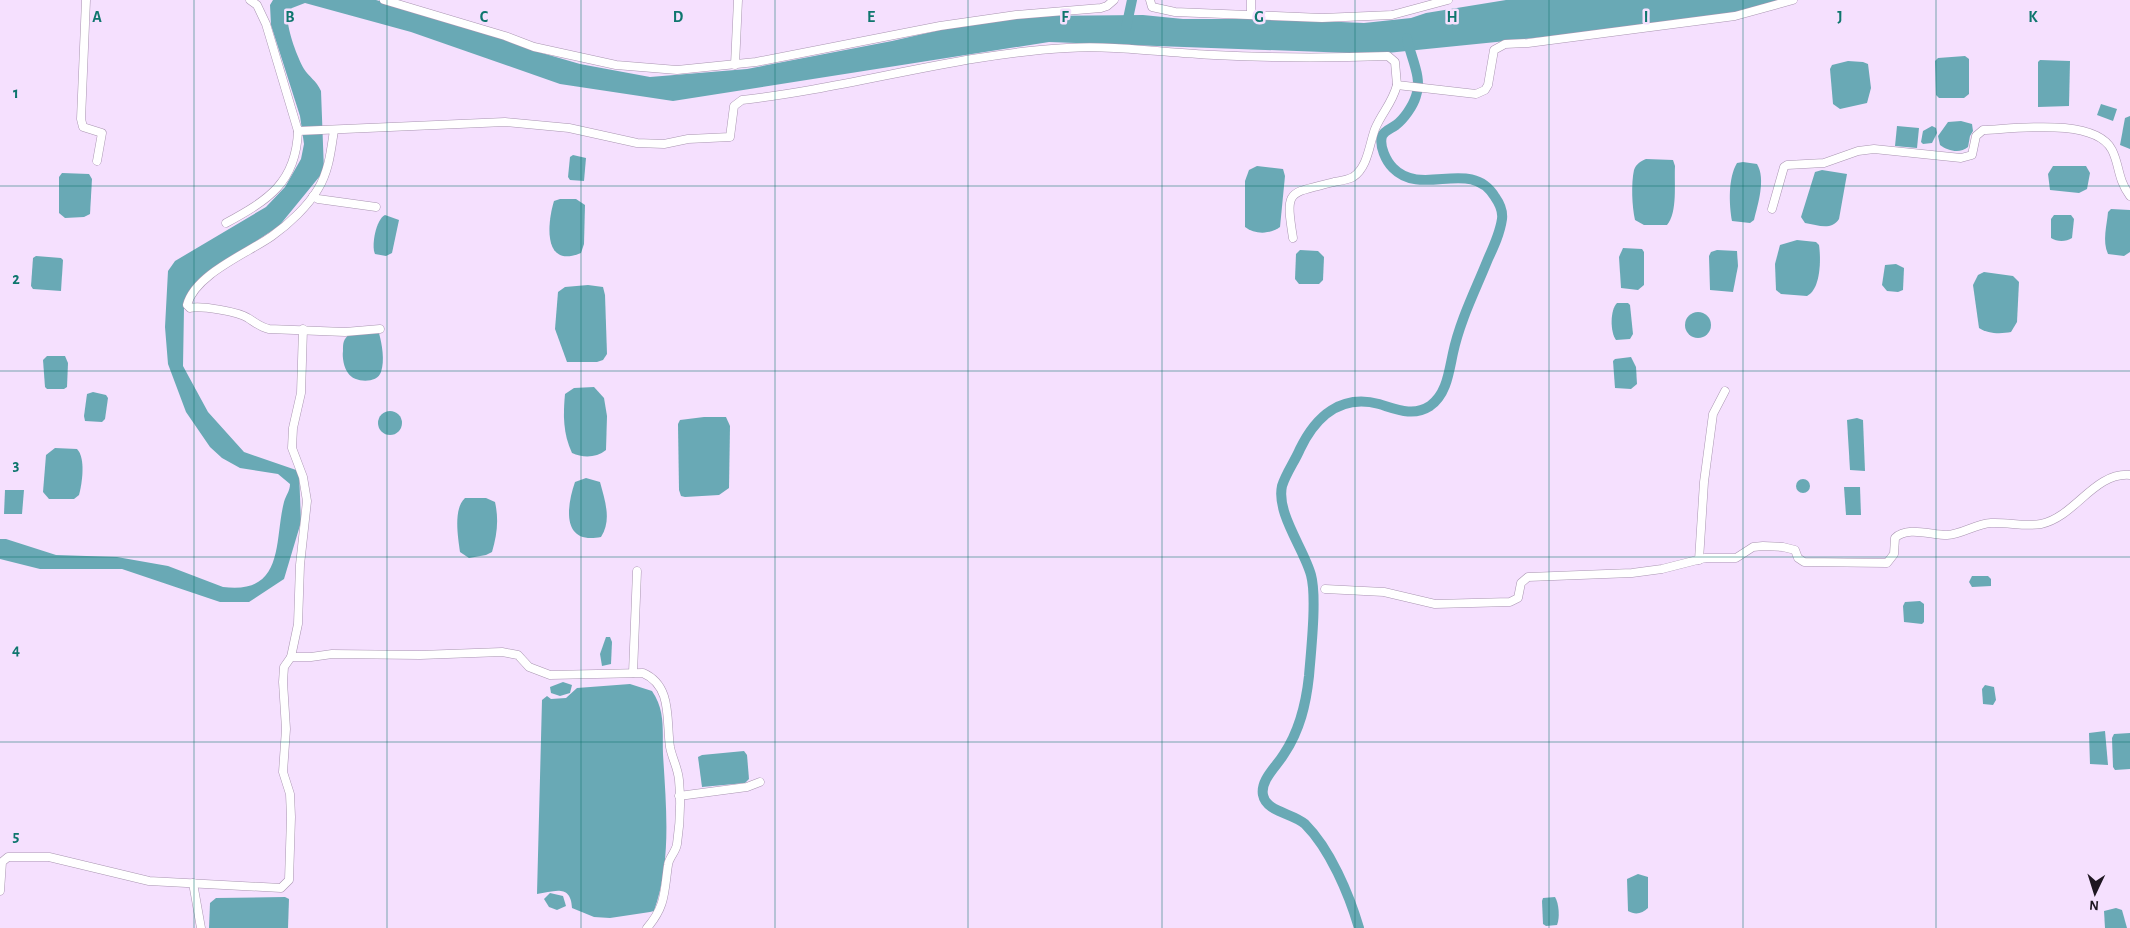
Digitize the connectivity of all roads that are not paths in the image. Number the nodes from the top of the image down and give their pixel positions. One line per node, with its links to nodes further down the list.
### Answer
1 (86, 0): 15 (street)
2 (250, 0): 14 (street)
3 (384, 0): 11 (street)
4 (738, 0): 11 (street)
5 (1114, 0): 11 (street)
6 (1150, 0): 10 (street)
7 (1251, 0): 10 (street)
8 (1448, 0): 10 (street)
9 (1793, 0): 12 (street)
10 (1251, 14)
11 (735, 65)
12 (1400, 85): 13 (street); 21 (street)
13 (331, 130): 14 (street); 16 (street)
14 (301, 131): 20 (street)
15 (97, 162)
16 (313, 196): 18 (street); 22 (street)
17 (2130, 196): 19 (street)
18 (376, 207)
19 (1772, 209)
20 (226, 223)
21 (1293, 238)
22 (303, 329): 23 (street); 29 (street)
23 (380, 330)
24 (1725, 391): 26 (street)
25 (2130, 475): 26 (street)
26 (1699, 560): 28 (street)
27 (637, 571): 30 (street)
28 (1325, 589)
29 (291, 657): 30 (street); 33 (street)
30 (633, 673): 32 (street)
31 (760, 782): 32 (street)
32 (679, 796): 36 (street)
33 (193, 883): 34 (street); 35 (street)
34 (0, 890)
35 (201, 928)
36 (648, 928)

